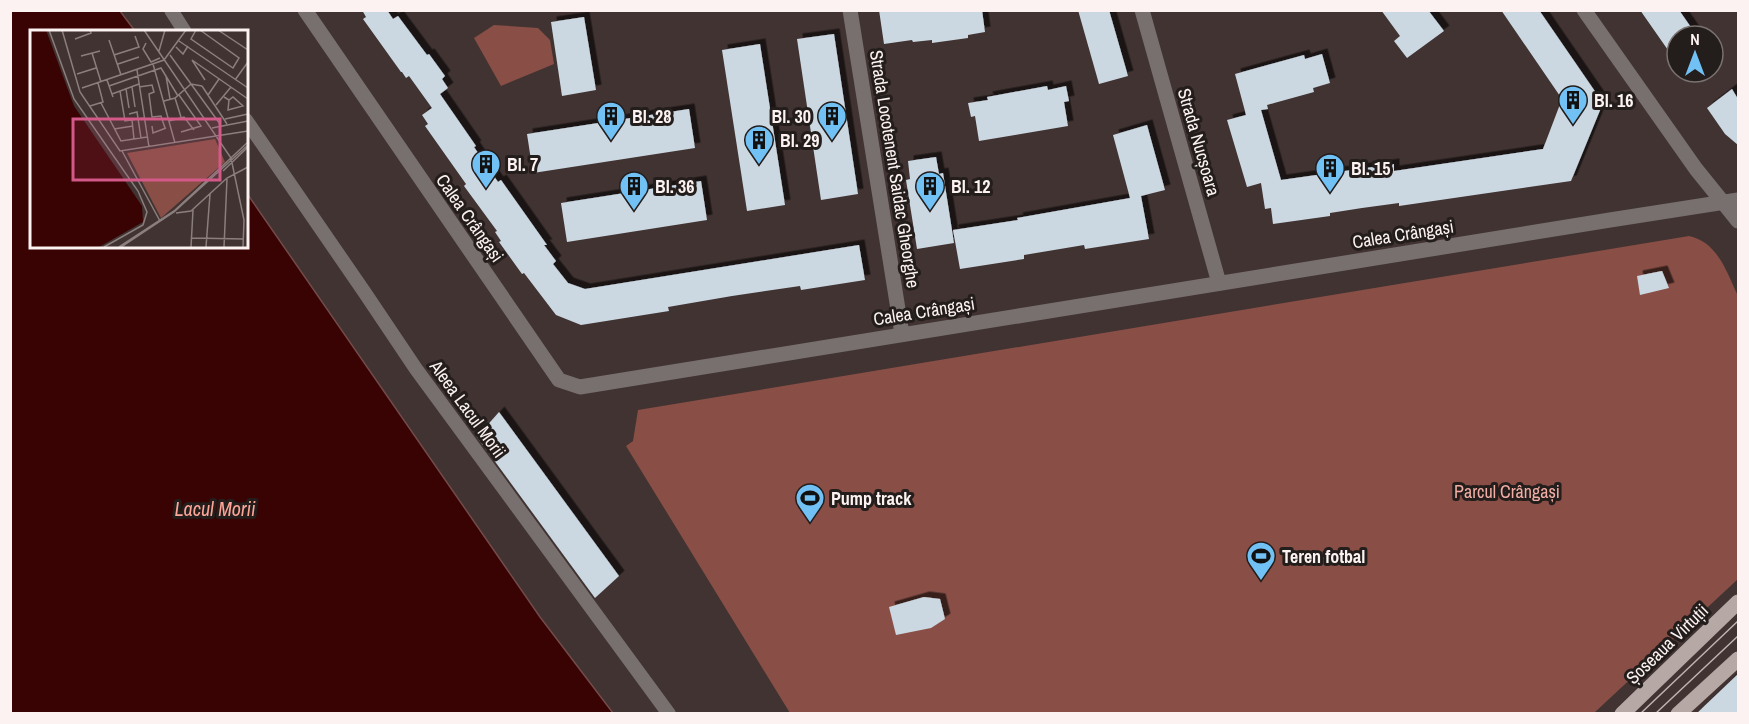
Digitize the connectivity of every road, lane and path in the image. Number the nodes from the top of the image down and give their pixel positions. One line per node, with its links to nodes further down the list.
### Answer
1 (171, 10): 6 (street)
2 (305, 10): 11 (street, Calea Crângași)
3 (850, 10): 11 (street, Strada Locotenent Saidac Gheorghe)
4 (1142, 10): 10 (street, Strada Nucșoara)
5 (1584, 10): 8 (street)
6 (184, 30)
7 (248, 123): 14 (street, Aleea Lacul Morii)
8 (1731, 202): 9 (street); 10 (street, Calea Crângași)
9 (1738, 221)
10 (1219, 283): 11 (street, Calea Crângași)
11 (902, 334)
12 (1738, 602): 15 (main road, Șoseaua Virtuții)
13 (1738, 658): 16 (main road)
14 (669, 714)
15 (1622, 714)
16 (1678, 714)

